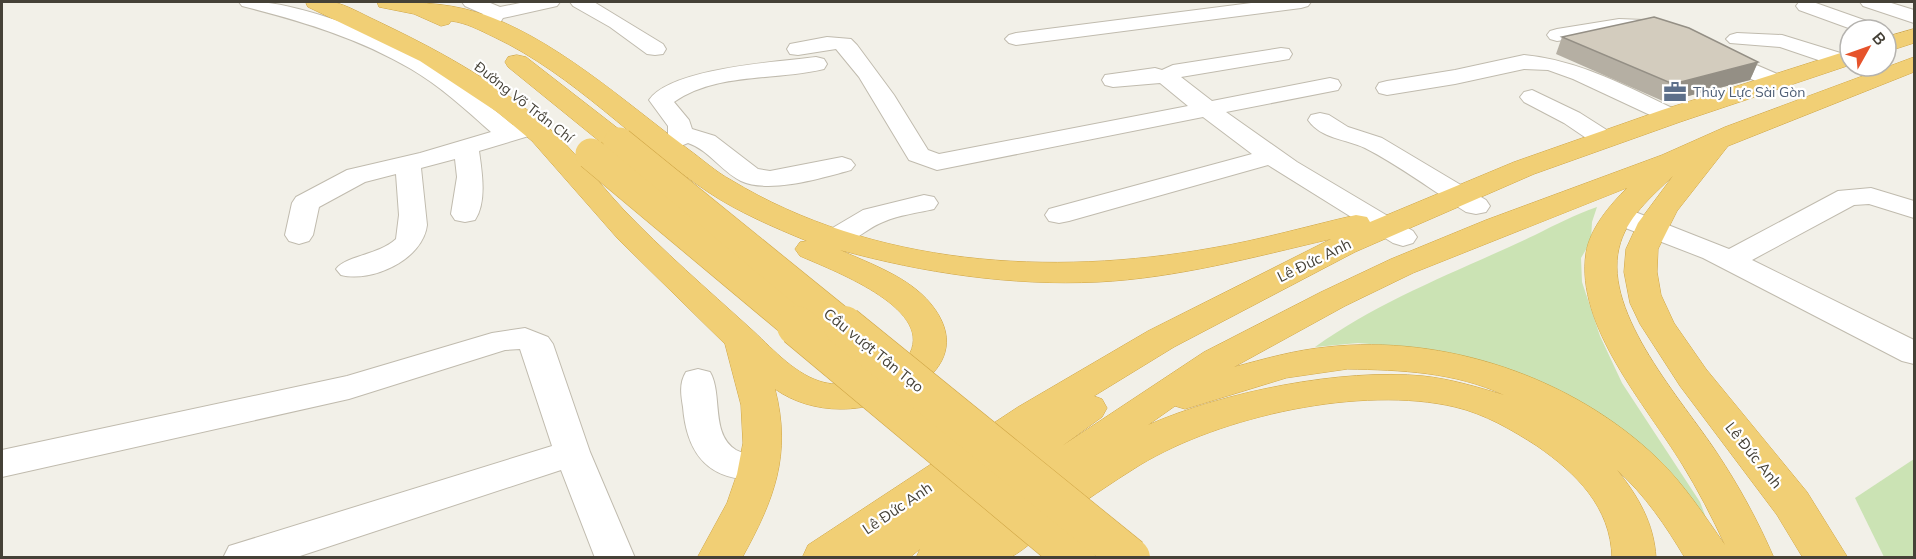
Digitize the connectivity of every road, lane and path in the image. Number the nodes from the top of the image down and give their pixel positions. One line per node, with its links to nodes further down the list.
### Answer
1 (249, 2): 39 (street)
2 (316, 2): 39 (highway)
3 (321, 2): 44 (highway, Đường Võ Trần Chí)
4 (387, 2): 11 (highway, Đường Võ Trần Chí)
5 (472, 2): 14 (street)
6 (550, 2): 14 (street)
7 (580, 2): 20 (street)
8 (1301, 2): 17 (street)
9 (1870, 2): 12 (street)
10 (1806, 6): 13 (street)
11 (421, 9): 14 (highway); 44 (highway, Đường Võ Trần Chí)
12 (1914, 17)
13 (1840, 18)
14 (492, 19): 41 (highway)
15 (1672, 33): 16 (street)
16 (1557, 35)
17 (1016, 39)
18 (1737, 39): 22 (street)
19 (1704, 47): 35 (street)
20 (655, 49)
21 (1281, 54): 26 (street)
22 (1838, 57)
23 (1838, 62): 35 (highway, Lê Đức Anh)
24 (1914, 64): 25 (highway)
25 (1898, 65)
26 (1167, 76): 28 (street); 32 (street)
27 (1844, 78): 35 (highway, Lê Đức Anh)
28 (1113, 80)
29 (1914, 83): 40 (highway, Lê Đức Anh)
30 (1330, 85): 36 (street)
31 (1387, 88): 37 (street)
32 (1188, 92): 34 (street); 36 (street)
33 (1532, 97): 42 (street)
34 (1149, 98)
35 (1775, 99): 37 (highway, Lê Đức Anh); 40 (highway, Lê Đức Anh); 50 (highway, Lê Đức Anh)
36 (1207, 107): 41 (street); 45 (street)
37 (1671, 116): 42 (highway, Lê Đức Anh)
38 (1320, 120): 50 (street)
39 (521, 131): 43 (street); 61 (highway)
40 (1728, 136): 46 (highway, Lê Đức Anh); 55 (highway, Lê Đức Anh)
41 (674, 139): 48 (street); 49 (highway)
42 (1604, 140): 50 (highway, Lê Đức Anh)
43 (466, 148): 47 (street); 53 (street)
44 (605, 149): 77 (highway, bridge); 78 (highway, Cầu vượt Tân Tạo, bridge)
45 (1273, 156): 54 (street); 56 (street)
46 (1672, 161): 55 (highway); 66 (highway, Lê Đức Anh)
47 (408, 162): 57 (street); 60 (street)
48 (842, 165)
49 (719, 186): 58 (highway); 61 (highway)
50 (1482, 195): 56 (highway, Lê Đức Anh)
51 (924, 203): 58 (street)
52 (1914, 210): 59 (street)
53 (465, 214)
54 (1059, 215)
55 (1636, 221): 59 (street); 81 (highway); 82 (highway, Lê Đức Anh)
56 (1397, 224): 58 (highway); 73 (highway, Lê Đức Anh); 74 (highway, Lê Đức Anh)
57 (299, 235)
58 (834, 239)
59 (1730, 260): 62 (street)
60 (351, 269)
61 (742, 340): 69 (highway)
62 (1914, 353)
63 (698, 380): 69 (street)
64 (1359, 387): 65 (highway); 76 (highway); 79 (highway)
65 (1522, 388): 66 (highway); 80 (highway)
66 (1145, 408): 75 (highway, Lê Đức Anh)
67 (572, 453): 68 (street); 70 (street); 71 (street)
68 (2, 464)
69 (759, 468): 72 (highway)
70 (243, 558)
71 (615, 558)
72 (719, 558)
73 (824, 558)
74 (875, 558)
75 (938, 558)
76 (977, 558)
77 (1075, 558)
78 (1130, 558)
79 (1634, 558)
80 (1709, 558)
81 (1752, 558)
82 (1826, 558)

